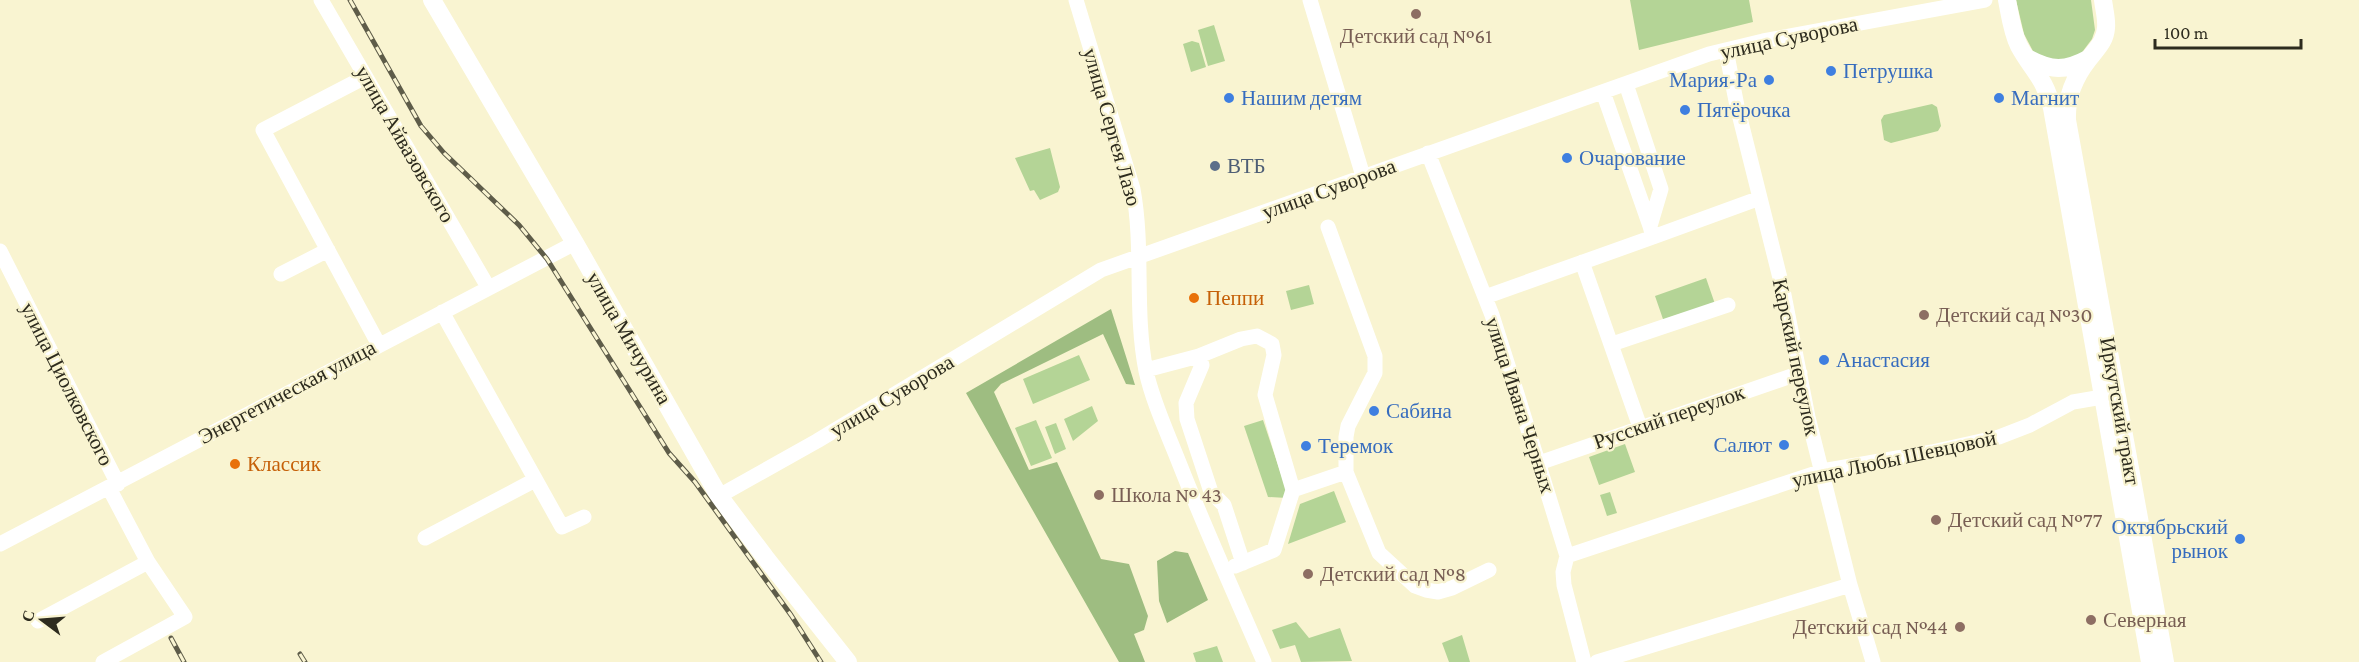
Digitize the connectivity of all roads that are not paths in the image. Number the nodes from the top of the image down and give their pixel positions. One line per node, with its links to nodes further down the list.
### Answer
1 (321, 0): 11 (street, улица Айвазовского)
2 (432, 0): 19 (main road, улица Мичурина)
3 (1076, 0): 22 (street, улица Сергея Лазо)
4 (1310, 0): 15 (street)
5 (1985, 0): 8 (street, улица Суворова)
6 (2007, 0): 9 (main road, Иркутский тракт)
7 (2103, 0): 10 (main road, Иркутский тракт)
8 (1726, 50): 12 (street, улица Суворова); 16 (street, Карский переулок)
9 (2029, 59): 10 (main road); 34 (main road, Иркутский тракт)
10 (2088, 59): 34 (main road, Иркутский тракт)
11 (365, 77): 20 (street); 25 (street, улица Айвазовского)
12 (1626, 84): 13 (street, улица Суворова); 18 (street)
13 (1603, 93): 14 (street, улица Суворова); 18 (street)
14 (1428, 153): 15 (street, улица Суворова); 26 (street, улица Ивана Черных)
15 (1364, 176): 22 (street, улица Суворова)
16 (1760, 198): 18 (street); 33 (street, Карский переулок)
17 (1328, 227): 38 (street)
18 (1652, 232): 23 (street)
19 (575, 243): 25 (street, Энергетическая улица); 42 (main road, улица Мичурина)
20 (328, 250): 24 (street); 30 (street)
21 (0, 251): 40 (street, улица Циолковского)
22 (1139, 256): 32 (street, улица Сергея Лазо); 42 (street, улица Суворова)
23 (1582, 262): 26 (street); 29 (street)
24 (280, 274)
25 (488, 287): 28 (street, Энергетическая улица)
26 (1485, 297): 36 (street, улица Ивана Черных)
27 (1728, 305): 29 (street)
28 (442, 312): 30 (street, Энергетическая улица); 39 (street)
29 (1612, 344): 35 (street)
30 (379, 345): 40 (street, Энергетическая улица)
31 (1198, 356): 32 (street); 41 (street); 48 (street)
32 (1146, 370): 49 (street, улица Сергея Лазо)
33 (1800, 373): 35 (street, Русский переулок); 37 (street, Карский переулок)
34 (2110, 396): 37 (street, улица Любы Шевцовой); 59 (main road, Иркутский тракт); 60 (main road, Иркутский тракт)
35 (1640, 427): 36 (street, Русский переулок)
36 (1539, 463): 46 (street, улица Ивана Черных)
37 (1822, 471): 46 (street, улица Любы Шевцовой); 51 (street, Карский переулок)
38 (1346, 472): 41 (street); 50 (street)
39 (535, 480): 43 (street); 44 (street)
40 (113, 486): 45 (street, Энергетическая улица); 47 (street, улица Циолковского)
41 (1293, 490): 48 (street)
42 (719, 496): 54 (main road, улица Мичурина)
43 (584, 517)
44 (425, 538)
45 (0, 544)
46 (1567, 556): 56 (street, улица Ивана Черных)
47 (148, 562): 52 (street); 53 (street, улица Циолковского)
48 (1243, 563): 49 (street)
49 (1224, 570): 55 (street, улица Сергея Лазо)
50 (1489, 570)
51 (1850, 585): 57 (street); 58 (street, Карский переулок)
52 (38, 621)
53 (103, 662)
54 (848, 662)
55 (1264, 662)
56 (1584, 662)
57 (1597, 662)
58 (1873, 662)
59 (2150, 662)
60 (2165, 662)

